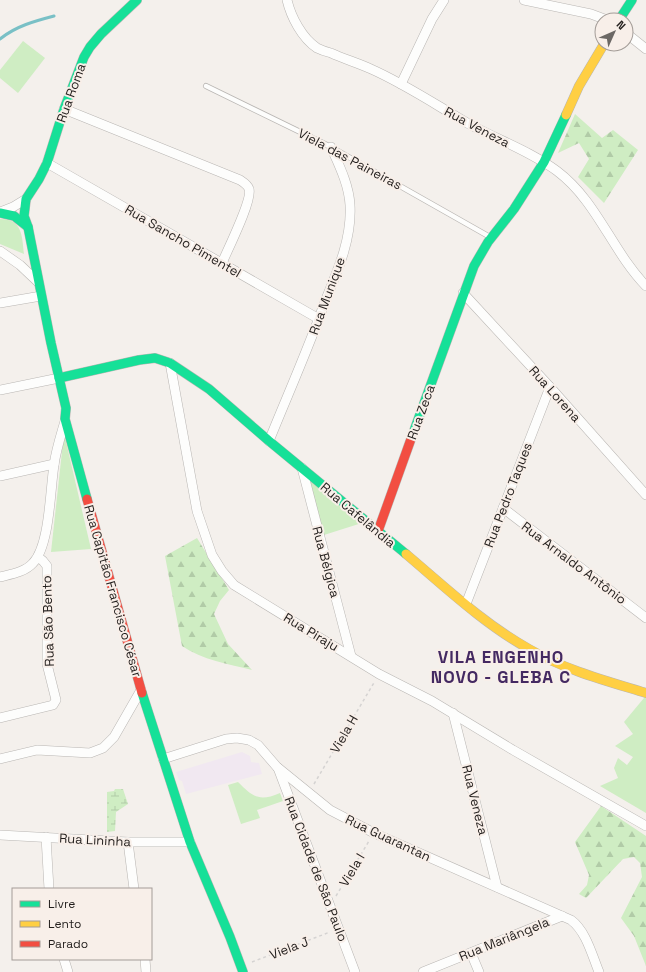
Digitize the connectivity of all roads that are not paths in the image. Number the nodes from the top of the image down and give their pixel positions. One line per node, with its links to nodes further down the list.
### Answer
1 (137, 0): 13 (street, Rua Roma)
2 (287, 0): 11 (street, Rua Veneza)
3 (444, 0): 11 (street)
4 (524, 0): 7 (street)
5 (632, 0): 6 (street)
6 (624, 12)
7 (594, 15)
8 (634, 39): 9 (street)
9 (646, 49)
10 (599, 52): 15 (street, Rua Zeca)
11 (401, 84): 15 (street, Rua Veneza)
12 (206, 86): 14 (lane, Viela das Paineiras)
13 (64, 109): 16 (street, Rua Roma); 22 (street)
14 (331, 147): 20 (lane, Viela das Paineiras); 28 (street, Rua Munique)
15 (544, 162): 20 (street, Rua Zeca); 24 (street, Rua Veneza)
16 (47, 163): 17 (street, Rua Roma); 22 (street, Rua Sancho Pimentel)
17 (26, 199): 18 (street); 19 (street, Rua Capitão Francisco César)
18 (0, 212): 19 (street)
19 (28, 227): 23 (street, Rua Capitão Francisco César)
20 (491, 238): 25 (street, Rua Zeca)
21 (0, 251): 23 (street)
22 (222, 263): 28 (street, Rua Sancho Pimentel)
23 (38, 282): 26 (street, Rua Capitão Francisco César)
24 (646, 286)
25 (463, 294): 31 (street, Rua Lorena); 40 (street, Rua Zeca)
26 (41, 296): 27 (street); 30 (street, Rua Capitão Francisco César)
27 (0, 303)
28 (319, 319): 34 (street, Rua Munique)
29 (170, 363): 30 (street, Rua Cafelândia); 34 (street, Rua Cafelândia); 45 (street, Rua Piraju)
30 (59, 378): 32 (street); 33 (street, Rua Capitão Francisco César)
31 (550, 387): 38 (street, Rua Lorena); 39 (street, Rua Pedro Taques)
32 (0, 390)
33 (66, 420): 35 (street); 46 (street, Rua Capitão Francisco César)
34 (269, 441): 36 (street, Rua Cafelândia)
35 (54, 464): 37 (street); 41 (street)
36 (302, 468): 40 (street, Rua Cafelândia); 45 (street, Rua Bélgica)
37 (0, 476)
38 (646, 496)
39 (503, 508): 43 (street, Rua Pedro Taques); 44 (street, Rua Arnaldo Antônio)
40 (378, 531): 43 (street, Rua Cafelândia)
41 (38, 557): 42 (street); 49 (street, Rua São Bento)
42 (0, 577)
43 (466, 604): 47 (street, Rua Cafelândia)
44 (646, 618)
45 (351, 656): 48 (street, Rua Piraju)
46 (141, 690): 50 (street); 51 (street, Rua Capitão Francisco César)
47 (646, 693)
48 (453, 713): 53 (street, Rua Piraju); 58 (street, Rua Veneza)
49 (0, 718)
50 (0, 758)
51 (163, 759): 52 (street, Rua Guarantan); 57 (street, Rua Capitão Francisco César)
52 (277, 767): 58 (street, Rua Guarantan); 68 (street, Rua Cidade de São Paulo)
53 (646, 826)
54 (0, 835): 55 (street, Rua Lininha)
55 (46, 837): 56 (street, Rua Lininha); 59 (street)
56 (128, 842): 57 (street, Rua Lininha); 60 (street)
57 (190, 842): 65 (street, Rua Capitão Francisco César)
58 (497, 887): 61 (street, Rua Guarantan)
59 (49, 888)
60 (134, 888)
61 (562, 916): 62 (street, Rua Mariângela); 71 (street, Rua Guarantan)
62 (471, 953): 69 (street, Rua Mariângela); 70 (street)
63 (64, 960): 66 (street)
64 (145, 960): 67 (street)
65 (242, 969)
66 (68, 972)
67 (146, 972)
68 (354, 972)
69 (423, 972)
70 (479, 972)
71 (599, 972)

